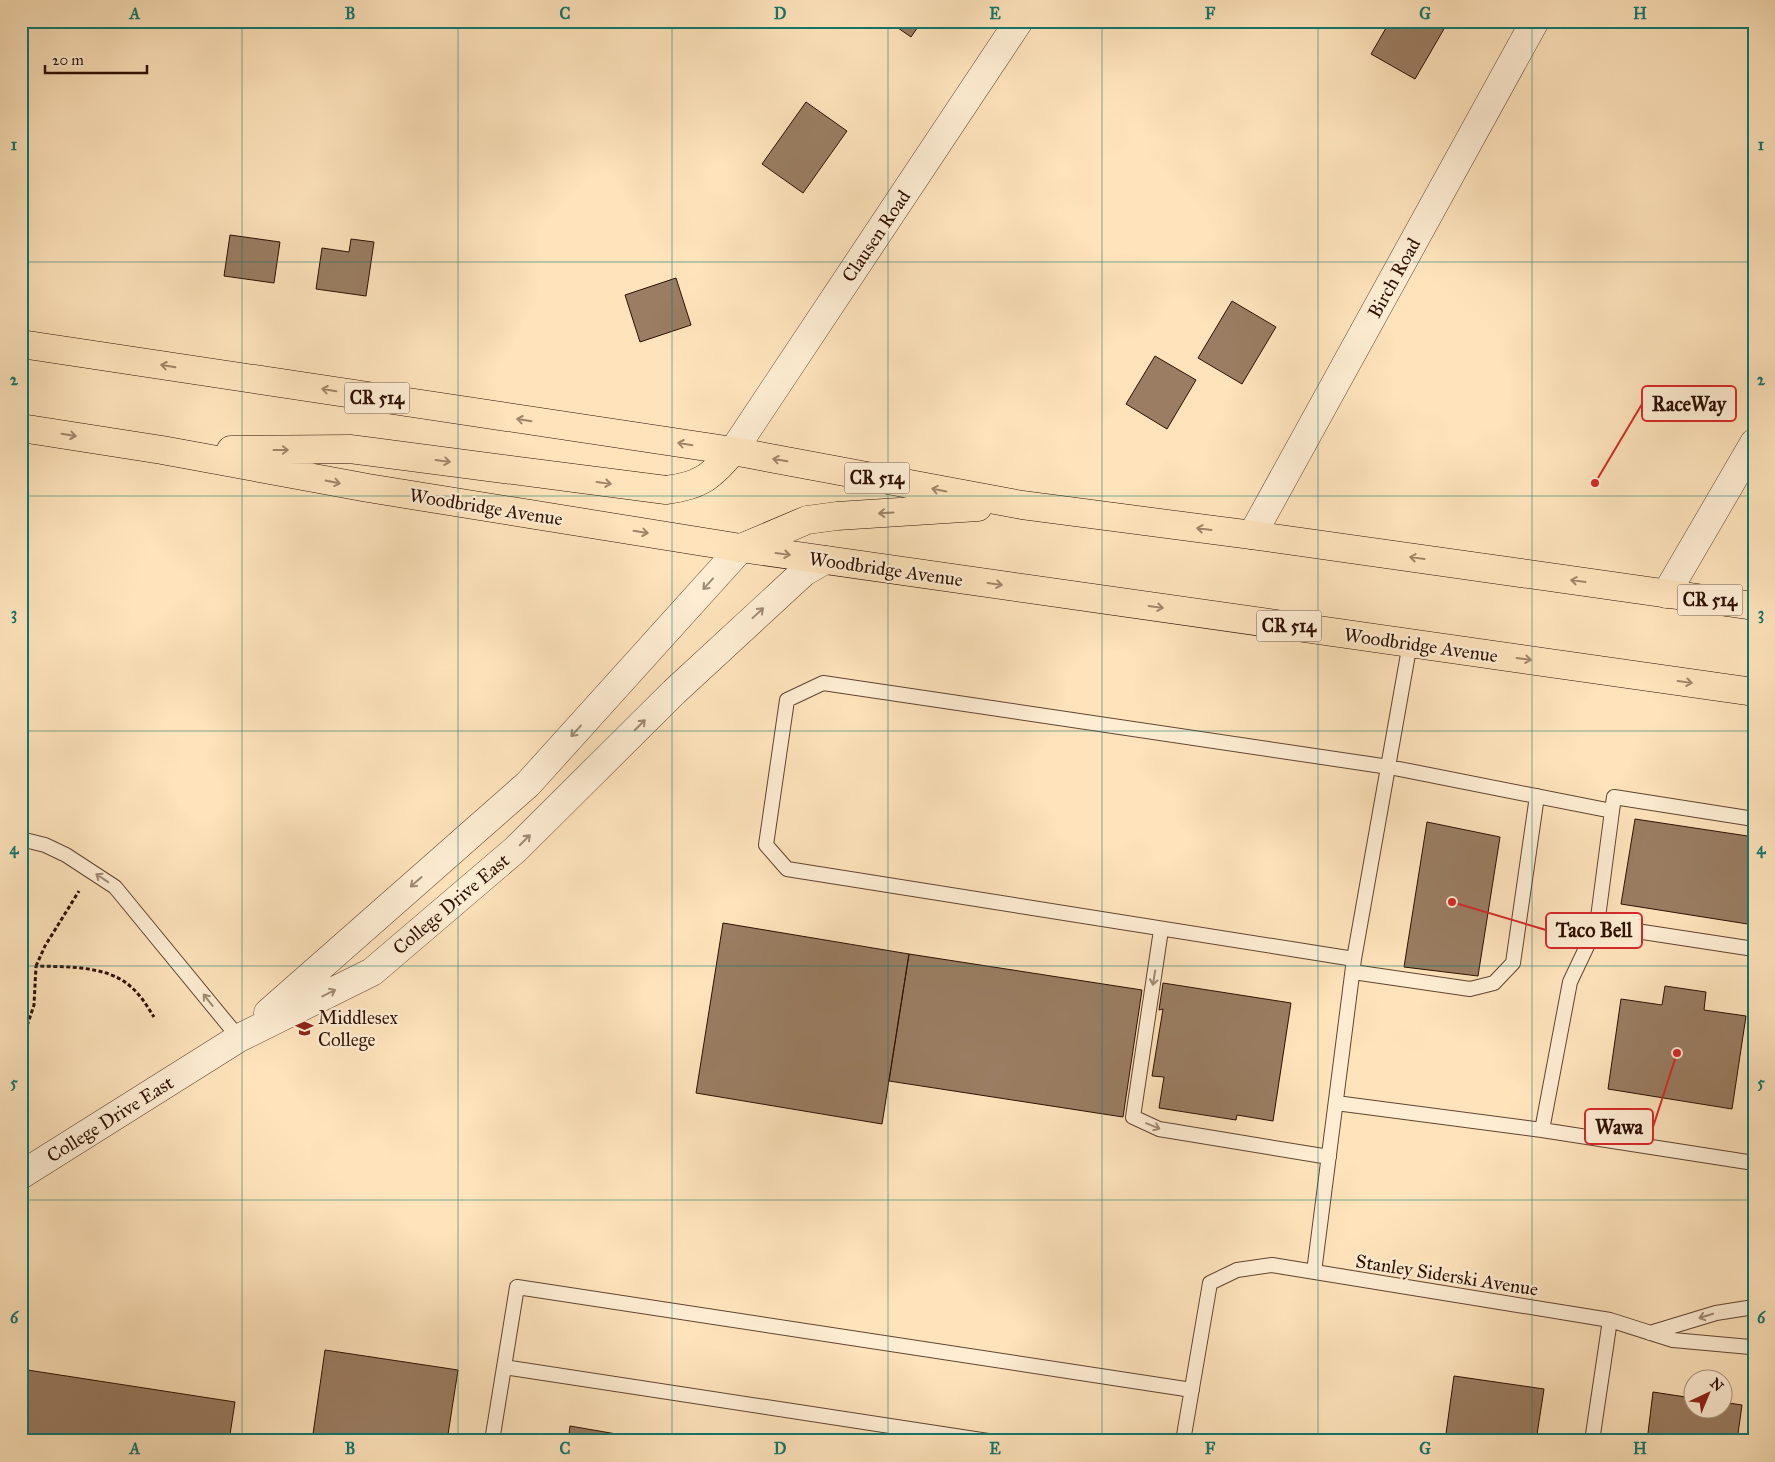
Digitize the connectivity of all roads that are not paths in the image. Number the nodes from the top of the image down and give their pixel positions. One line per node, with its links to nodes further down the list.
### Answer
1 (1019, 21): 7 (street, Clausen Road)
2 (1535, 21): 9 (street, Birch Road)
3 (21, 344): 7 (main road, CR 514, one-way to 3)
4 (21, 428): 6 (main road, Woodbridge Avenue / CR 514, one-way to 6)
5 (1754, 443): 12 (street)
6 (162, 450): 7 (main road, one-way to 7); 10 (main road, Woodbridge Avenue / CR 514, one-way to 10)
7 (733, 452): 8 (main road, CR 514, one-way to 7)
8 (1022, 505): 9 (main road, CR 514, one-way to 8); 10 (main road, one-way to 10)
9 (1252, 535): 12 (main road, CR 514, one-way to 9)
10 (741, 548): 11 (main road, Woodbridge Avenue / CR 514, one-way to 11); 25 (street, one-way to 25)
11 (825, 560): 14 (main road, Woodbridge Avenue / CR 514, one-way to 14); 25 (street, College Drive East, one-way to 11)
12 (1666, 594): 13 (main road, CR 514)
13 (1754, 606)
14 (1410, 643): 15 (main road, Woodbridge Avenue / CR 514, one-way to 15); 16 (lane)
15 (1754, 692)
16 (1389, 767): 17 (lane); 22 (lane); 24 (lane)
17 (1537, 796): 18 (lane); 24 (lane)
18 (1612, 811): 19 (lane); 21 (lane)
19 (1754, 819)
20 (21, 839): 25 (lane, one-way to 20)
21 (1597, 925): 23 (lane); 27 (lane)
22 (1161, 930): 24 (lane); 28 (lane, one-way to 28)
23 (1754, 949)
24 (1354, 965): 26 (lane)
25 (239, 1038): 30 (street, College Drive East)
26 (1336, 1103): 27 (lane); 28 (lane)
27 (1542, 1130): 29 (lane)
28 (1329, 1157): 31 (lane)
29 (1754, 1163)
30 (21, 1175)
31 (1314, 1272): 33 (lane, Stanley Siderski Avenue); 37 (lane, Stanley Siderski Avenue)
32 (1754, 1307): 34 (lane, one-way to 34)
33 (1610, 1320): 34 (lane, Stanley Siderski Avenue); 41 (lane)
34 (1650, 1333): 35 (lane, Stanley Siderski Avenue)
35 (1754, 1345)
36 (504, 1367): 37 (lane); 38 (lane); 39 (lane)
37 (1192, 1390): 40 (lane)
38 (492, 1441)
39 (988, 1441)
40 (1183, 1441)
41 (1592, 1441)

